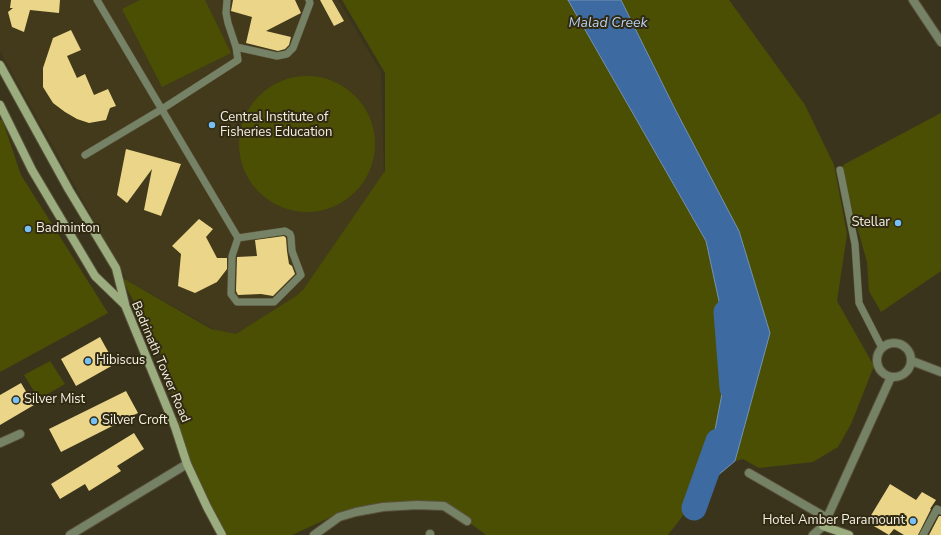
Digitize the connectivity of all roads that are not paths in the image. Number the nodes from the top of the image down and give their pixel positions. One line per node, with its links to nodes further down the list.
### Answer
1 (97, 0): 9 (lane)
2 (227, 0): 6 (lane)
3 (309, 0): 6 (lane)
4 (913, 0): 5 (street)
5 (941, 42)
6 (236, 47): 9 (lane)
7 (0, 65): 13 (street)
8 (0, 106): 13 (street, Badrinath Tower Road)
9 (162, 109): 10 (lane); 12 (lane)
10 (85, 154)
11 (840, 170): 14 (lane)
12 (238, 238): 12 (lane)
13 (125, 305): 20 (street, Badrinath Tower Road)
14 (882, 348): 15 (street); 17 (street)
15 (912, 362): 16 (street); 17 (street)
16 (941, 372)
17 (891, 377): 23 (street)
18 (20, 434): 19 (street)
19 (0, 443)
20 (187, 464): 26 (street); 27 (street, Badrinath Tower Road)
21 (749, 473): 23 (street)
22 (941, 512): 32 (lane)
23 (827, 518): 25 (street)
24 (467, 521): 28 (street)
25 (823, 526): 29 (street); 30 (street); 31 (street)
26 (70, 535)
27 (222, 535)
28 (314, 535)
29 (812, 535)
30 (833, 535)
31 (849, 535)
32 (923, 535)

